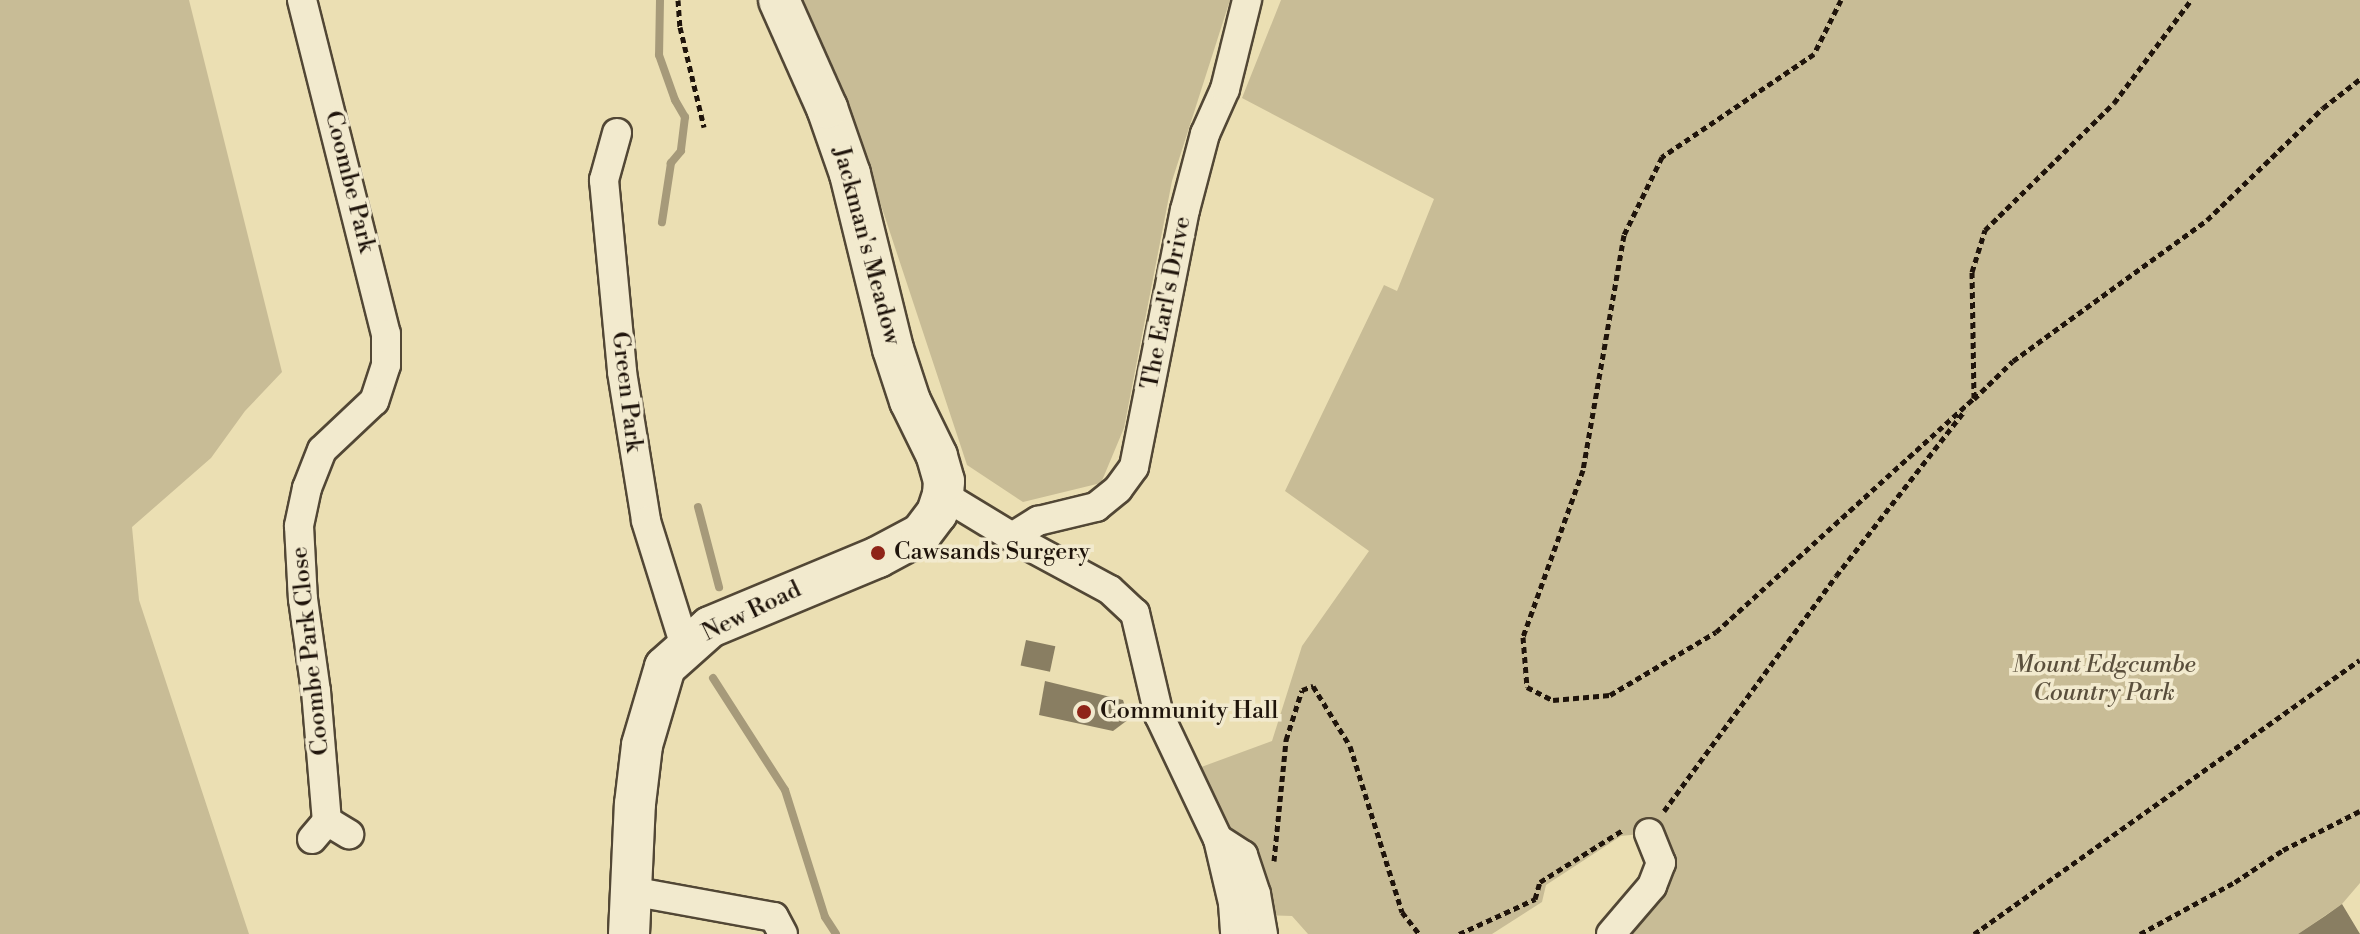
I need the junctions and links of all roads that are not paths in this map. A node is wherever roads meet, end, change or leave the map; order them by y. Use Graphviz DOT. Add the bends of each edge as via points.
graph roads {
  1 [pos="302,0"];
  2 [pos="779,0"];
  3 [pos="1247,0"];
  4 [pos="617,133"];
  5 [pos="386,365"];
  6 [pos="943,495"];
  7 [pos="1012,537"];
  8 [pos="685,646"];
  9 [pos="1651,830"];
  10 [pos="330,831"];
  11 [pos="1218,839"];
  12 [pos="631,891"];
  13 [pos="629,934"];
  14 [pos="783,934"];
  15 [pos="1235,934"];
  16 [pos="1263,934"];
  17 [pos="1611,934"];
  1 -- 5 [label="street, Coombe Park" via="386,334"];
  2 -- 6 [label="street, Jackman's Meadow" via="850,174 893,349 910,401 937,456"];
  3 -- 7 [label="street, The Earl's Drive" via="1225,89 1205,134 1185,210 1134,467 1096,507 1038,521"];
  4 -- 8 [label="street, Green Park" via="604,180 622,372 646,521"];
  5 -- 10 [label="street, Coombe Park Close" via="374,401 322,450 299,526"];
  6 -- 7 [label="street"];
  6 -- 8 [label="street, New Road" via="921,534 710,627"];
  7 -- 11 [label="street" via="1110,590 1135,613 1159,715"];
  8 -- 12 [label="street, New Road" via="665,667 642,745"];
  9 -- 17 [label="street" via="1661,863 1652,886"];
  11 -- 15 [label="street"];
  11 -- 16 [label="street" via="1243,855"];
  12 -- 13 [label="street, New Road"];
  12 -- 14 [label="street" via="774,917"];
}
